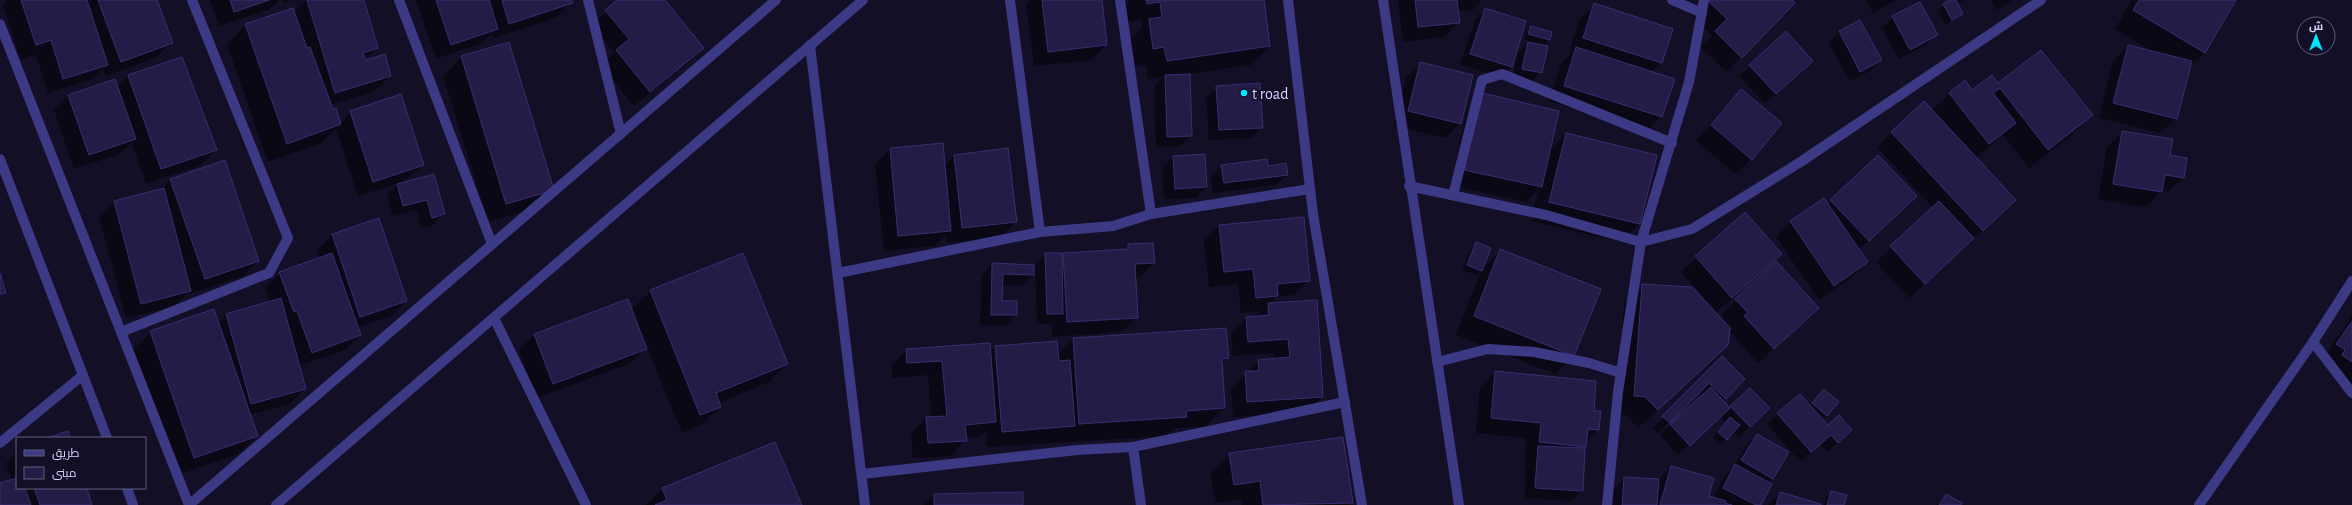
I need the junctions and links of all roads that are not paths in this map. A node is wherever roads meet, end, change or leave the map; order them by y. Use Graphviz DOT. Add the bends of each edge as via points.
graph roads {
  1 [pos="192,0"];
  2 [pos="399,0"];
  3 [pos="588,0"];
  4 [pos="776,0"];
  5 [pos="863,0"];
  6 [pos="1010,0"];
  7 [pos="1120,0"];
  8 [pos="1288,0"];
  9 [pos="1383,0"];
  10 [pos="1672,0"];
  11 [pos="1704,0"];
  12 [pos="2041,0"];
  13 [pos="1702,13"];
  14 [pos="0,24"];
  15 [pos="810,45"];
  16 [pos="621,134"];
  17 [pos="1672,143"];
  18 [pos="0,159"];
  19 [pos="1409,186"];
  20 [pos="1310,188"];
  21 [pos="1453,195"];
  22 [pos="1151,214"];
  23 [pos="1040,232"];
  24 [pos="1642,242"];
  25 [pos="492,244"];
  26 [pos="838,273"];
  27 [pos="2352,281"];
  28 [pos="494,318"];
  29 [pos="121,332"];
  30 [pos="2313,342"];
  31 [pos="1437,362"];
  32 [pos="1621,373"];
  33 [pos="83,375"];
  34 [pos="2352,393"];
  35 [pos="1345,402"];
  36 [pos="107,437"];
  37 [pos="0,443"];
  38 [pos="1133,447"];
  39 [pos="862,474"];
  40 [pos="127,489"];
  41 [pos="133,505"];
  42 [pos="189,505"];
  43 [pos="276,505"];
  44 [pos="586,505"];
  45 [pos="865,505"];
  46 [pos="1141,505"];
  47 [pos="1362,505"];
  48 [pos="1459,505"];
  49 [pos="1607,505"];
  50 [pos="2199,505"];
  1 -- 29 [label="street" via="288,238 269,273"];
  2 -- 25 [label="street"];
  3 -- 16 [label="street"];
  4 -- 16 [label="street"];
  5 -- 15 [label="street"];
  6 -- 23 [label="street"];
  7 -- 22 [label="street"];
  8 -- 20 [label="street"];
  9 -- 19 [label="street"];
  10 -- 13 [label="street"];
  11 -- 13 [label="street"];
  12 -- 24 [label="street" via="1802,161 1692,229"];
  13 -- 17 [label="street" via="1689,82"];
  14 -- 29 [label="street"];
  15 -- 26 [label="street"];
  15 -- 28 [label="street"];
  16 -- 25 [label="street"];
  17 -- 21 [label="street" via="1502,74 1482,80"];
  17 -- 24 [label="street"];
  18 -- 33 [label="street"];
  19 -- 21 [label="street"];
  19 -- 31 [label="street"];
  20 -- 22 [label="street"];
  20 -- 35 [label="street"];
  21 -- 24 [label="street" via="1546,215"];
  22 -- 23 [label="street" via="1113,226"];
  23 -- 26 [label="street"];
  24 -- 32 [label="street"];
  25 -- 42 [label="street"];
  26 -- 39 [label="street"];
  27 -- 30 [label="street"];
  28 -- 43 [label="street"];
  28 -- 44 [label="street"];
  29 -- 42 [label="street"];
  30 -- 34 [label="street"];
  30 -- 50 [label="street"];
  31 -- 32 [label="street" via="1496,349 1534,352 1589,363"];
  31 -- 48 [label="street"];
  32 -- 49 [label="street"];
  33 -- 36 [label="street"];
  33 -- 37 [label="street"];
  35 -- 38 [label="street"];
  35 -- 47 [label="street"];
  38 -- 39 [label="street" via="1077,450"];
  38 -- 46 [label="street"];
  39 -- 45 [label="street"];
  40 -- 41 [label="street"];
}
